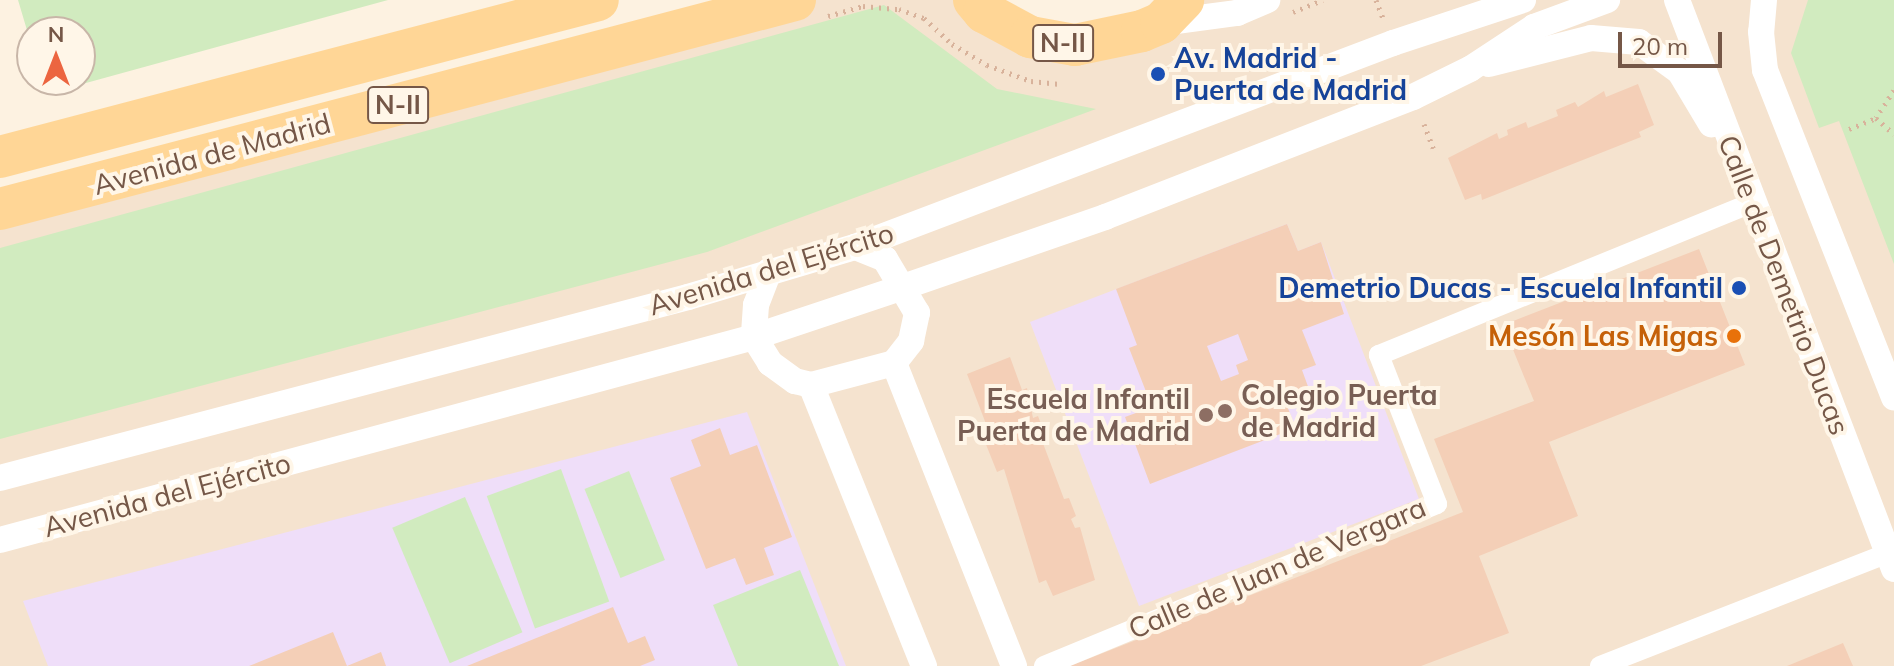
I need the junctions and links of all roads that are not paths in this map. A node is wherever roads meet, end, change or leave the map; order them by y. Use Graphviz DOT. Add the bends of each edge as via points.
graph roads {
  1 [pos="598,0"];
  2 [pos="974,0"];
  3 [pos="1523,0"];
  4 [pos="1607,0"];
  5 [pos="1677,0"];
  6 [pos="1764,0"];
  7 [pos="1274,8"];
  8 [pos="806,9"];
  9 [pos="1172,11"];
  10 [pos="1470,69"];
  11 [pos="1,153"];
  12 [pos="1739,172"];
  13 [pos="1752,203"];
  14 [pos="0,209"];
  15 [pos="855,247"];
  16 [pos="769,271"];
  17 [pos="906,286"];
  18 [pos="754,337"];
  19 [pos="894,363"];
  20 [pos="811,385"];
  21 [pos="1894,397"];
  22 [pos="0,478"];
  23 [pos="0,540"];
  24 [pos="1891,561"];
  25 [pos="924,666"];
  26 [pos="1014,666"];
  27 [pos="1044,666"];
  28 [pos="1600,666"];
  1 -- 11 [label="main road, Avenida de Madrid / N-II"];
  2 -- 9 [label="main road, N-II" via="984,12 1030,37 1075,45 1118,39"];
  3 -- 15 [label="street, Avenida del Ejército" via="1393,43"];
  4 -- 10 [label="street, Avenida del Ejército" via="1534,27"];
  5 -- 12 [label="street, Calle de Demetrio Ducas"];
  6 -- 21 [label="street" via="1765,70"];
  7 -- 9 [label="street"];
  8 -- 14 [label="main road, Avenida de Madrid / N-II"];
  10 -- 12 [label="street, Avenida del Ejército" via="1591,38 1639,42 1680,72"];
  10 -- 17 [label="street, Avenida del Ejército" via="1413,97 1105,217"];
  12 -- 13 [label="street, Calle de Demetrio Ducas"];
  13 -- 24 [label="street, Calle de Demetrio Ducas"];
  13 -- 27 [label="street, Calle de Juan de Vergara" via="1379,355 1437,504"];
  15 -- 16 [label="street, Avenida del Ejército"];
  15 -- 17 [label="street" via="885,259"];
  16 -- 18 [label="street" via="756,305"];
  16 -- 22 [label="street, Avenida del Ejército" via="688,297"];
  17 -- 18 [label="street, Avenida del Ejército"];
  17 -- 19 [label="street" via="917,313 911,341"];
  18 -- 20 [label="street" via="770,363 795,381"];
  18 -- 23 [label="street, Avenida del Ejército"];
  19 -- 20 [label="street"];
  19 -- 26 [label="street"];
  20 -- 25 [label="street"];
  24 -- 28 [label="street"];
}
